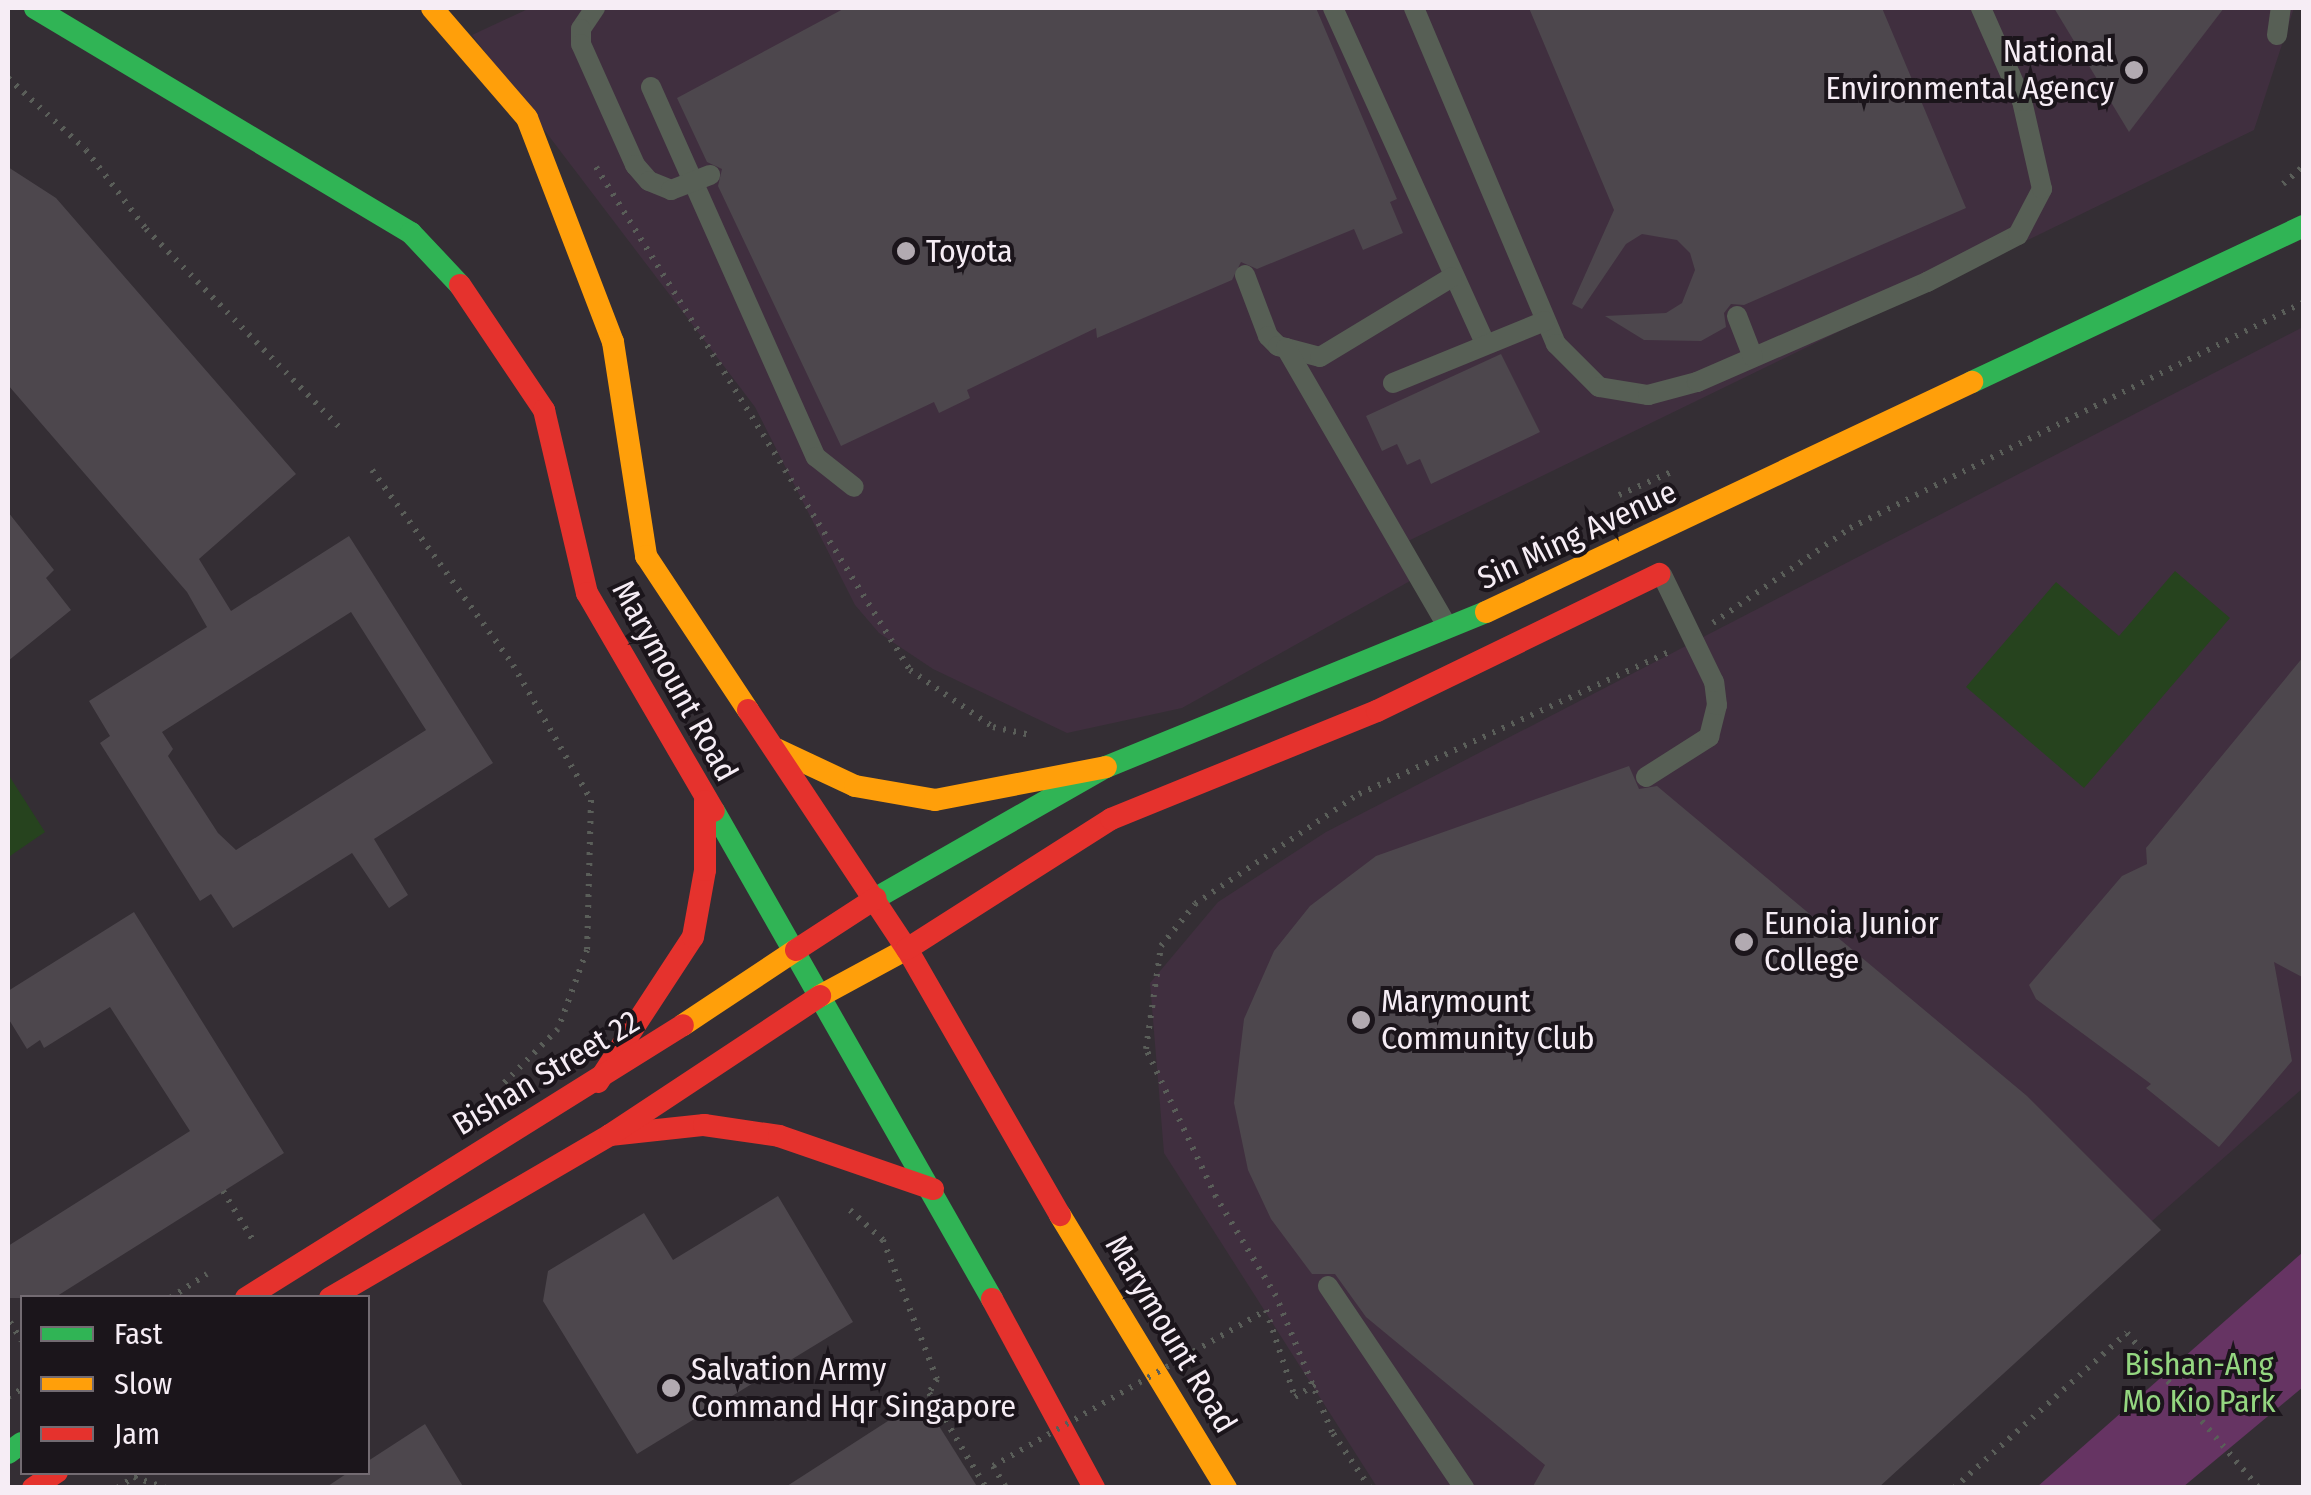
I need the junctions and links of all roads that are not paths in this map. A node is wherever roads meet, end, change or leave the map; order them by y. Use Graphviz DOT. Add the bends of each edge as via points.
graph roads {
  1 [pos="35,8"];
  2 [pos="432,8"];
  3 [pos="595,8"];
  4 [pos="1332,8"];
  5 [pos="1414,8"];
  6 [pos="1981,8"];
  7 [pos="2281,8"];
  8 [pos="2278,35"];
  9 [pos="651,87"];
  10 [pos="710,175"];
  11 [pos="2303,226"];
  12 [pos="1244,275"];
  13 [pos="1452,277"];
  14 [pos="1737,316"];
  15 [pos="1545,321"];
  16 [pos="1485,343"];
  17 [pos="1286,348"];
  18 [pos="1753,357"];
  19 [pos="1393,383"];
  20 [pos="854,487"];
  21 [pos="1670,569"];
  22 [pos="1449,629"];
  23 [pos="776,748"];
  24 [pos="1106,768"];
  25 [pos="1646,777"];
  26 [pos="705,801"];
  27 [pos="876,898"];
  28 [pos="908,949"];
  29 [pos="796,950"];
  30 [pos="820,996"];
  31 [pos="598,1082"];
  32 [pos="610,1135"];
  33 [pos="933,1189"];
  34 [pos="1328,1286"];
  35 [pos="251,1295"];
  36 [pos="335,1295"];
  37 [pos="1094,1488"];
  38 [pos="1226,1488"];
  39 [pos="1464,1488"];
  1 -- 26 [label="main road, Marymount Road" via="411,234 473,298 544,410 587,593"];
  2 -- 23 [label="main road, Marymount Road" via="527,118 613,342 646,556"];
  3 -- 10 [label="lane, bridge" via="580,29 580,44 635,165 649,181 671,190"];
  4 -- 13 [label="lane"];
  5 -- 15 [label="lane"];
  6 -- 18 [label="lane" via="2022,102 2042,189 2018,235"];
  7 -- 8 [label="lane"];
  9 -- 20 [label="lane" via="816,457"];
  11 -- 22 [label="main road, Sin Ming Avenue"];
  12 -- 17 [label="lane" via="1260,324"];
  13 -- 16 [label="lane"];
  13 -- 17 [label="lane" via="1325,356"];
  14 -- 18 [label="lane"];
  15 -- 16 [label="lane"];
  15 -- 18 [label="lane" via="1584,378 1622,395 1671,390"];
  16 -- 19 [label="lane"];
  17 -- 22 [label="lane"];
  21 -- 25 [label="lane" via="1714,682 1714,724 1709,737"];
  21 -- 28 [label="main road" via="1378,711 1110,819"];
  22 -- 24 [label="main road, Sin Ming Avenue"];
  23 -- 24 [label="main road" via="855,786 935,800"];
  23 -- 27 [label="main road, Marymount Road"];
  24 -- 27 [label="main road, Sin Ming Avenue"];
  26 -- 29 [label="main road, Marymount Road"];
  26 -- 31 [label="main road" via="705,870 693,936"];
  27 -- 28 [label="main road, Marymount Road"];
  27 -- 29 [label="main road, Bishan Street 22"];
  28 -- 30 [label="main road"];
  28 -- 38 [label="main road, Marymount Road" via="1006,1125"];
  29 -- 30 [label="main road, Marymount Road"];
  29 -- 31 [label="main road, Bishan Street 22"];
  30 -- 32 [label="main road"];
  30 -- 33 [label="main road, Marymount Road"];
  31 -- 35 [label="main road, Bishan Street 22"];
  32 -- 33 [label="main road" via="704,1125 779,1136"];
  32 -- 36 [label="main road"];
  33 -- 37 [label="main road, Marymount Road"];
  34 -- 39 [label="lane"];
}
